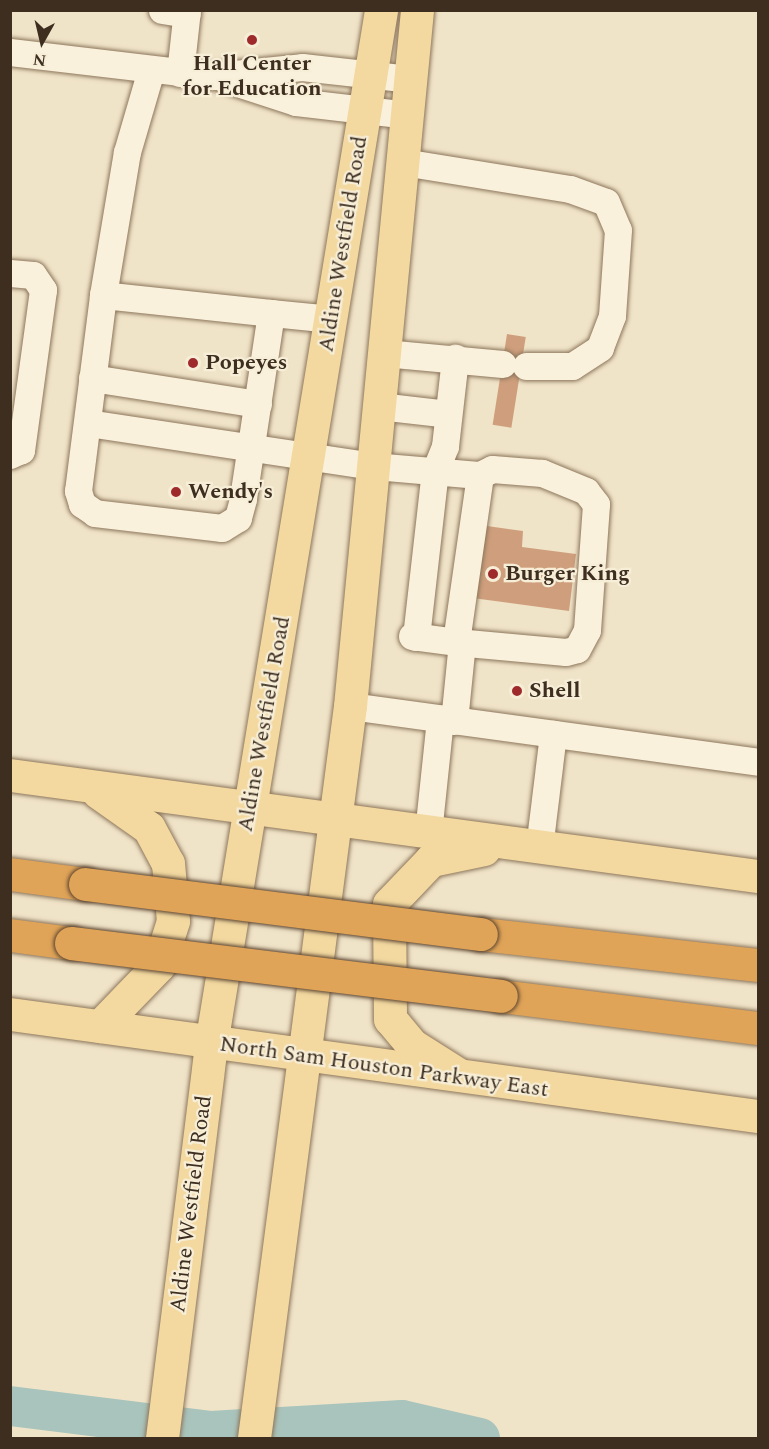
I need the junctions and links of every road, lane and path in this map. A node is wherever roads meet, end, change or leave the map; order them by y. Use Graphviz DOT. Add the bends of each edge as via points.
graph roads {
  1 [pos="381,10"];
  2 [pos="417,10"];
  3 [pos="179,12"];
  4 [pos="10,52"];
  5 [pos="151,70"];
  6 [pos="180,73"];
  7 [pos="371,75"];
  8 [pos="215,76"];
  9 [pos="411,80"];
  10 [pos="365,110"];
  11 [pos="408,115"];
  12 [pos="403,162"];
  13 [pos="10,273"];
  14 [pos="103,295"];
  15 [pos="271,313"];
  16 [pos="331,320"];
  17 [pos="384,353"];
  18 [pos="455,358"];
  19 [pos="92,378"];
  20 [pos="258,404"];
  21 [pos="379,406"];
  22 [pos="448,414"];
  23 [pos="88,423"];
  24 [pos="252,444"];
  25 [pos="10,455"];
  26 [pos="309,455"];
  27 [pos="374,466"];
  28 [pos="435,471"];
  29 [pos="480,475"];
  30 [pos="459,642"];
  31 [pos="351,706"];
  32 [pos="447,720"];
  33 [pos="553,734"];
  34 [pos="759,762"];
  35 [pos="10,775"];
  36 [pos="70,783"];
  37 [pos="249,810"];
  38 [pos="336,821"];
  39 [pos="428,833"];
  40 [pos="507,844"];
  41 [pos="539,848"];
  42 [pos="10,874"];
  43 [pos="759,876"];
  44 [pos="10,935"];
  45 [pos="759,965"];
  46 [pos="10,1014"];
  47 [pos="100,1026"];
  48 [pos="759,1028"];
  49 [pos="211,1044"];
  50 [pos="303,1056"];
  51 [pos="465,1078"];
  52 [pos="759,1116"];
  53 [pos="162,1438"];
  54 [pos="254,1438"];
  1 -- 7 [label="main road, Aldine Westfield Road"];
  2 -- 9 [label="main road, Aldine Westfield Road"];
  3 -- 6 [label="street"];
  4 -- 5 [label="street"];
  5 -- 6 [label="street"];
  5 -- 14 [label="street" via="127,152"];
  6 -- 8 [label="street"];
  7 -- 8 [label="street" via="302,68"];
  7 -- 9 [label="street"];
  7 -- 10 [label="main road, Aldine Westfield Road"];
  8 -- 10 [label="street" via="296,102"];
  9 -- 11 [label="main road, Aldine Westfield Road"];
  10 -- 11 [label="street"];
  10 -- 16 [label="main road, Aldine Westfield Road"];
  11 -- 12 [label="main road, Aldine Westfield Road"];
  12 -- 17 [label="main road, Aldine Westfield Road"];
  12 -- 18 [label="street" via="570,189 606,202 618,230 612,316 600,348 572,366"];
  13 -- 25 [label="street" via="33,275 43,290 21,450"];
  14 -- 15 [label="street"];
  14 -- 19 [label="street"];
  15 -- 16 [label="street"];
  15 -- 20 [label="street"];
  16 -- 26 [label="main road, Aldine Westfield Road"];
  17 -- 18 [label="street"];
  17 -- 21 [label="main road, Aldine Westfield Road"];
  18 -- 22 [label="street"];
  19 -- 20 [label="street"];
  19 -- 23 [label="street"];
  20 -- 24 [label="street"];
  21 -- 22 [label="street"];
  21 -- 27 [label="main road, Aldine Westfield Road"];
  22 -- 28 [label="street"];
  23 -- 24 [label="street"];
  23 -- 24 [label="street" via="78,491 82,504 95,513 222,528 238,518"];
  24 -- 26 [label="street"];
  26 -- 27 [label="street"];
  26 -- 37 [label="main road, Aldine Westfield Road"];
  27 -- 28 [label="street"];
  27 -- 31 [label="main road, Aldine Westfield Road"];
  28 -- 29 [label="street"];
  28 -- 30 [label="street" via="414,636"];
  29 -- 30 [label="street"];
  29 -- 30 [label="street" via="492,469 570,480 596,504 587,630 577,649"];
  30 -- 32 [label="street"];
  31 -- 32 [label="street"];
  31 -- 38 [label="main road, Aldine Westfield Road"];
  32 -- 33 [label="street"];
  32 -- 39 [label="street"];
  33 -- 34 [label="street"];
  33 -- 41 [label="street"];
  35 -- 36 [label="main road"];
  36 -- 37 [label="main road"];
  36 -- 47 [label="main road" via="108,796 149,828 168,863 173,921 159,965"];
  37 -- 38 [label="main road"];
  37 -- 49 [label="main road, Aldine Westfield Road"];
  38 -- 39 [label="main road"];
  38 -- 50 [label="main road, Aldine Westfield Road"];
  39 -- 40 [label="main road"];
  40 -- 41 [label="main road"];
  40 -- 51 [label="main road" via="431,860 389,904 390,1019 412,1045"];
  41 -- 43 [label="main road"];
  42 -- 45 [label="highway, bridge"];
  44 -- 48 [label="highway, bridge"];
  46 -- 47 [label="main road, North Sam Houston Parkway East"];
  47 -- 49 [label="main road, North Sam Houston Parkway East"];
  49 -- 50 [label="main road, North Sam Houston Parkway East"];
  49 -- 53 [label="main road, Aldine Westfield Road"];
  50 -- 51 [label="main road, North Sam Houston Parkway East"];
  50 -- 54 [label="main road, Aldine Westfield Road"];
  51 -- 52 [label="main road, North Sam Houston Parkway East"];
}
